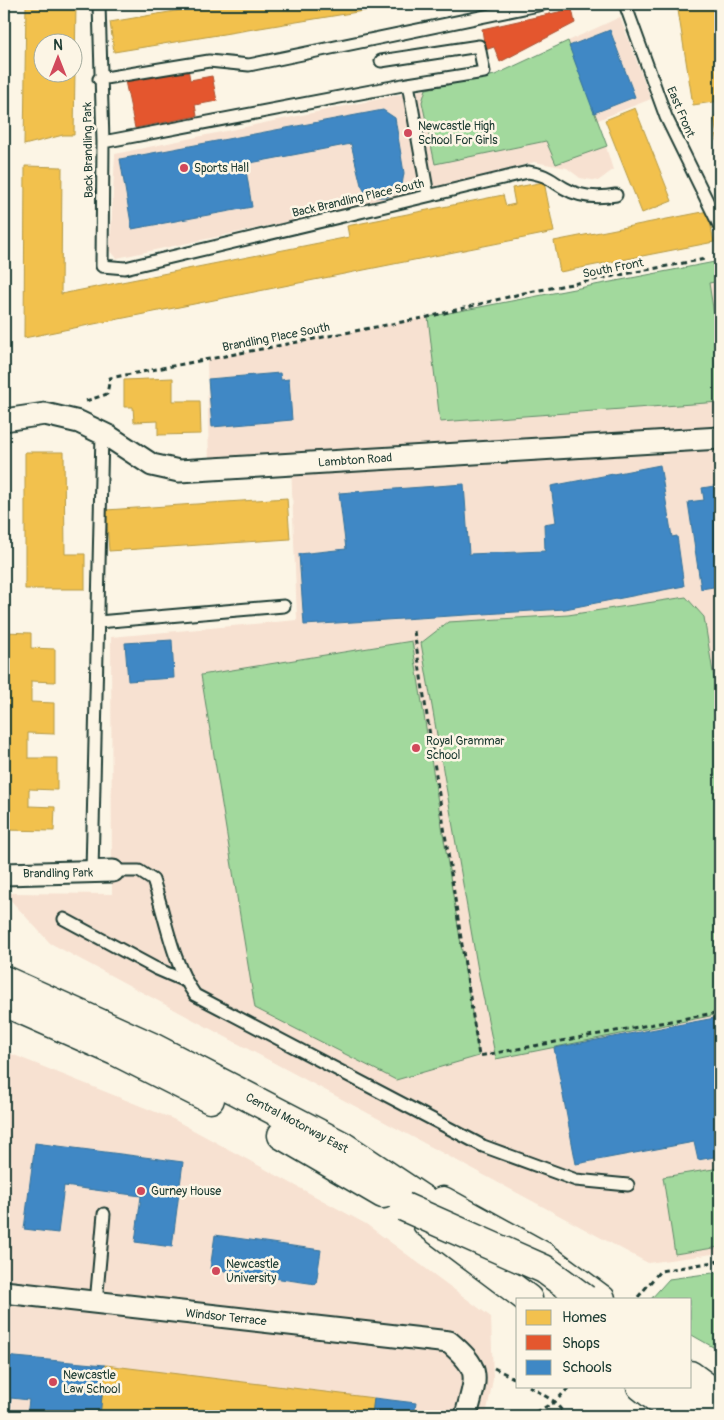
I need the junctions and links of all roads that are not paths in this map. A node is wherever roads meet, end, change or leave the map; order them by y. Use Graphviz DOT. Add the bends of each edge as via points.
graph roads {
  1 [pos="99,4"];
  2 [pos="543,4"];
  3 [pos="625,4"];
  4 [pos="381,61"];
  5 [pos="100,79"];
  6 [pos="408,84"];
  7 [pos="103,142"];
  8 [pos="428,196"];
  9 [pos="616,196"];
  10 [pos="720,227"];
  11 [pos="102,266"];
  12 [pos="4,420"];
  13 [pos="102,433"];
  14 [pos="720,438"];
  15 [pos="284,606"];
  16 [pos="98,622"];
  17 [pos="113,871"];
  18 [pos="92,872"];
  19 [pos="4,874"];
  20 [pos="64,918"];
  21 [pos="4,980"];
  22 [pos="185,981"];
  23 [pos="4,1002"];
  24 [pos="4,1015"];
  25 [pos="54,1025"];
  26 [pos="341,1145"];
  27 [pos="628,1184"];
  28 [pos="404,1207"];
  29 [pos="104,1214"];
  30 [pos="4,1292"];
  31 [pos="527,1298"];
  32 [pos="570,1298"];
  33 [pos="584,1298"];
  34 [pos="600,1298"];
  35 [pos="96,1303"];
  36 [pos="692,1365"];
  37 [pos="692,1376"];
  38 [pos="720,1383"];
  39 [pos="644,1388"];
  40 [pos="676,1388"];
  41 [pos="720,1397"];
  42 [pos="466,1416"];
  43 [pos="679,1416"];
  44 [pos="707,1416"];
  1 -- 5 [label="lane, Back Brandling Park"];
  2 -- 5 [label="lane" via="248,65 209,61"];
  3 -- 10 [label="lane, East Front" via="666,117"];
  4 -- 6 [label="lane" via="479,46 484,72"];
  5 -- 7 [label="lane, Back Brandling Park"];
  6 -- 7 [label="lane"];
  6 -- 8 [label="lane"];
  7 -- 11 [label="lane, Back Brandling Park"];
  8 -- 9 [label="lane, Back Brandling Place South" via="528,172 541,174 577,193"];
  8 -- 11 [label="lane, Back Brandling Place South" via="125,268"];
  12 -- 13 [label="street, Lambton Road" via="44,414 79,422"];
  13 -- 14 [label="street, Lambton Road" via="152,465 179,471"];
  13 -- 16 [label="lane"];
  15 -- 16 [label="lane"];
  16 -- 18 [label="lane"];
  17 -- 18 [label="street, Brandling Park"];
  17 -- 22 [label="lane" via="139,871 153,880"];
  18 -- 19 [label="street, Brandling Park"];
  20 -- 22 [label="lane"];
  21 -- 26 [label="highway, Central Motorway East" via="150,1046"];
  22 -- 27 [label="lane" via="195,995 483,1146 576,1180"];
  23 -- 25 [label="highway, Central Motorway East"];
  24 -- 25 [label="highway"];
  25 -- 28 [label="highway, Central Motorway East" via="124,1056 304,1147"];
  26 -- 32 [label="highway, Central Motorway East"];
  26 -- 34 [label="highway" via="543,1256"];
  28 -- 31 [label="highway, Central Motorway East, bridge"];
  28 -- 33 [label="highway, bridge" via="544,1269"];
  29 -- 35 [label="lane"];
  30 -- 35 [label="street, Windsor Terrace"];
  35 -- 42 [label="street, Windsor Terrace" via="449,1342 470,1360 475,1380"];
  36 -- 38 [label="highway"];
  37 -- 41 [label="highway"];
  39 -- 43 [label="highway"];
  40 -- 44 [label="highway"];
}
